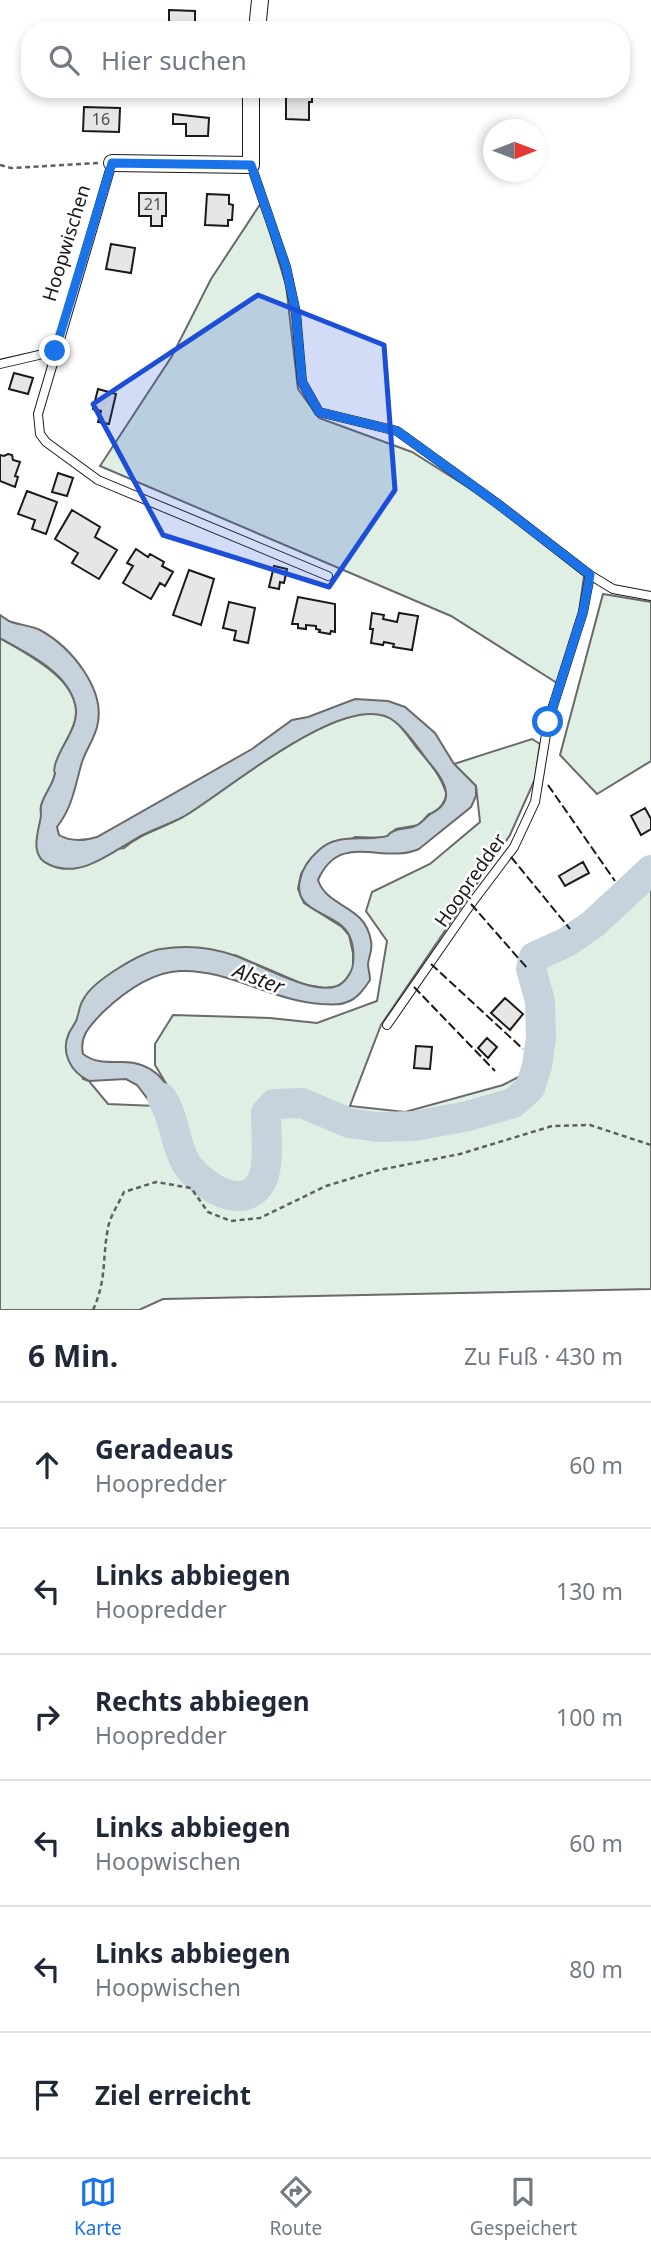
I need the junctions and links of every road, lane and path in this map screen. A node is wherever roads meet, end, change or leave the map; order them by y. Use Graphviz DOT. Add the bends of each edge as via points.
graph roads {
  1 [pos="260,0"];
  2 [pos="258,21"];
  3 [pos="251,98"];
  4 [pos="112,163"];
  5 [pos="0,165"];
  6 [pos="251,165"];
  7 [pos="55,351"];
  8 [pos="0,364"];
  9 [pos="590,575"];
  10 [pos="328,576"];
  11 [pos="651,596"];
  12 [pos="387,1026"];
  13 [pos="651,1145"];
  14 [pos="93,1310"];
  1 -- 2 [label="street"];
  3 -- 6 [label="street"];
  4 -- 5 [label="path"];
  4 -- 6 [label="street"];
  4 -- 7 [label="lane, Hoopwischen"];
  6 -- 9 [label="lane" via="286,267 296,313 302,382 319,412 397,431"];
  7 -- 8 [label="lane"];
  7 -- 10 [label="lane, Hoopwischen" via="37,424 56,451 98,480"];
  9 -- 11 [label="lane" via="613,589"];
  9 -- 12 [label="lane, Hoopredder" via="548,722 535,802 514,846"];
  13 -- 14 [label="path" via="590,1125 552,1126 460,1154 379,1170 326,1186 260,1218 231,1221 208,1212 191,1188 156,1182 124,1192 108,1226 106,1265"];
}
